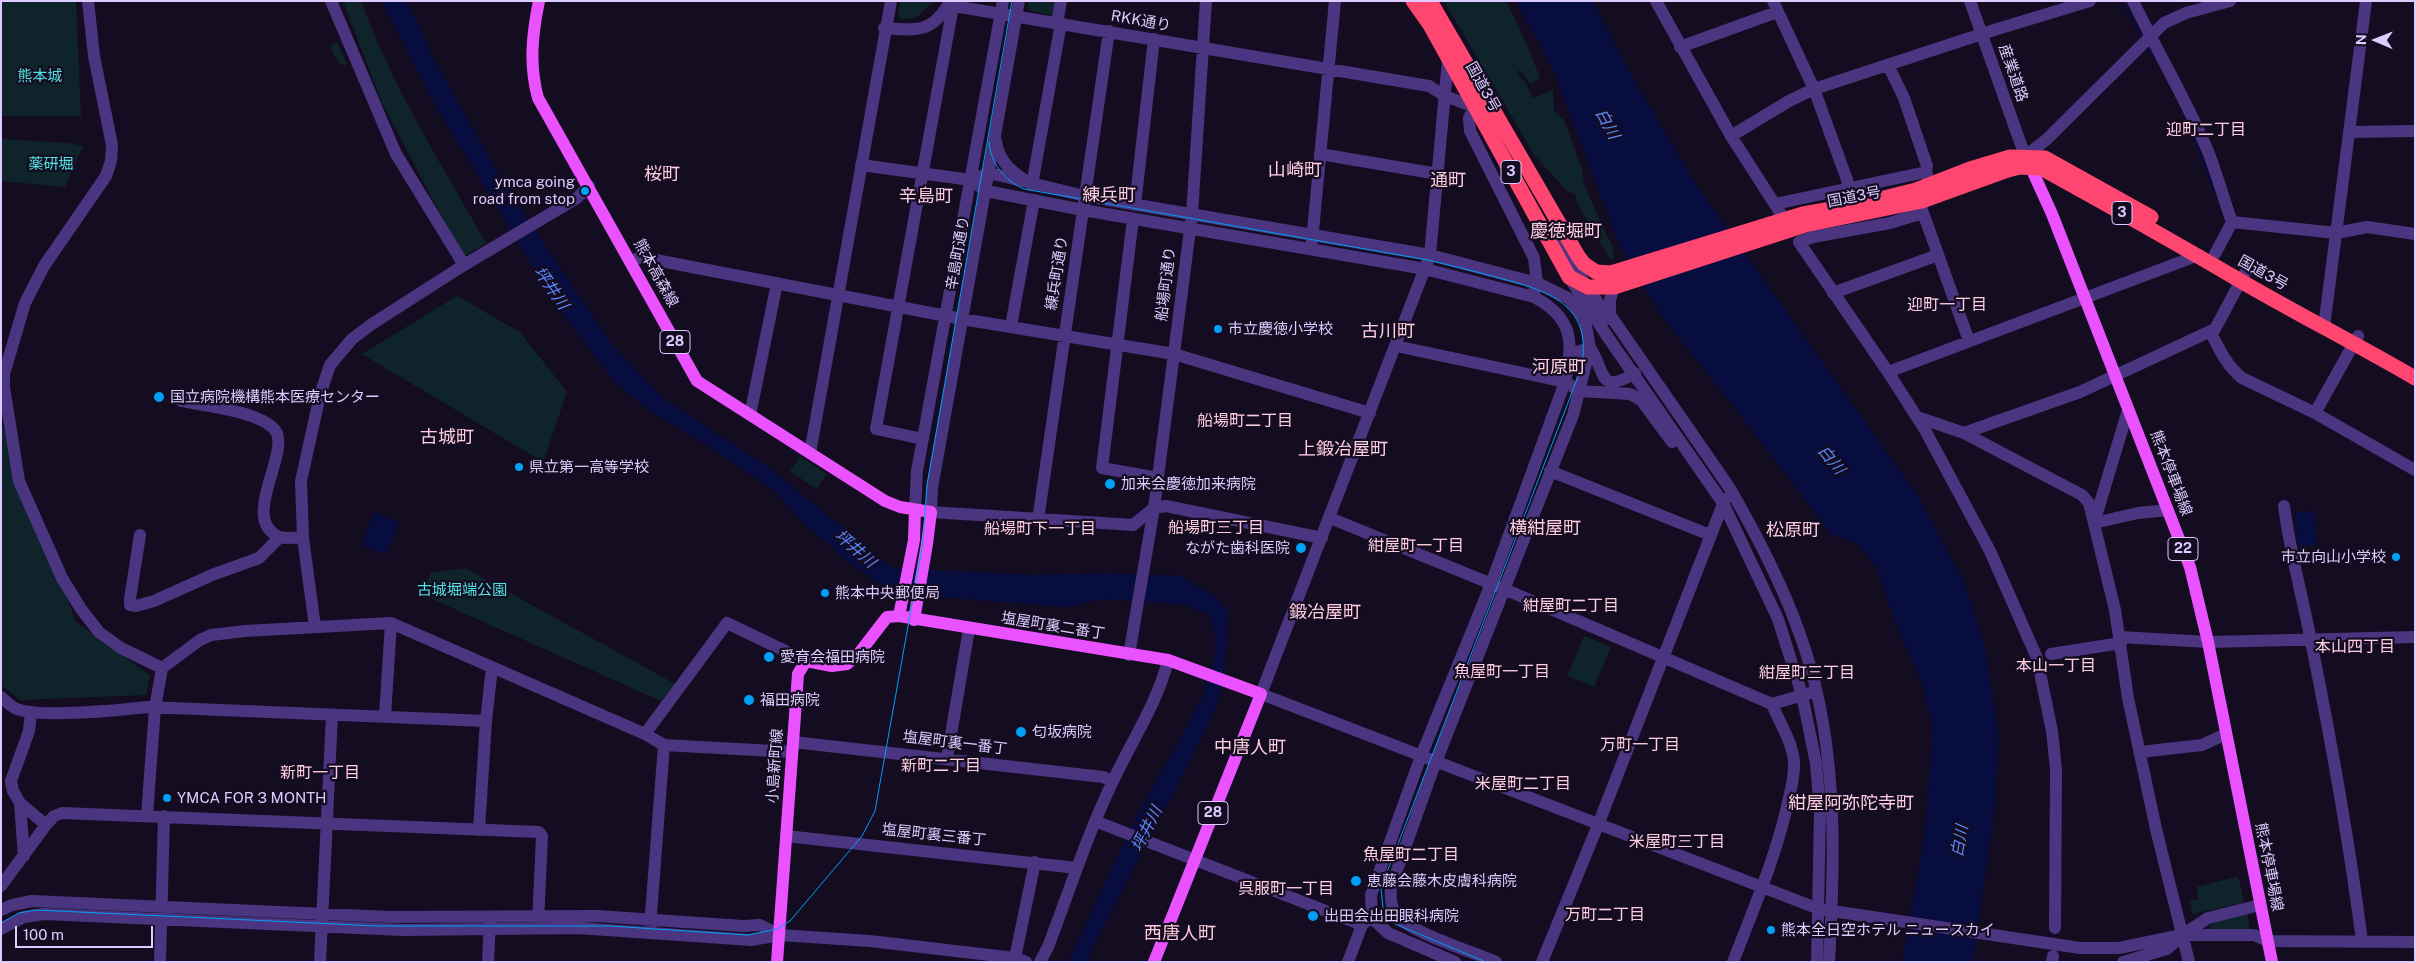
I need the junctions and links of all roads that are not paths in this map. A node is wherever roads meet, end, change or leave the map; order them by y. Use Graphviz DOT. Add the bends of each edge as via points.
graph roads {
  1 [pos="88,1"];
  2 [pos="331,1"];
  3 [pos="539,1"];
  4 [pos="890,1"];
  5 [pos="1003,1"];
  6 [pos="1019,1"];
  7 [pos="1061,1"];
  8 [pos="1206,1"];
  9 [pos="1335,1"];
  10 [pos="1404,1"];
  11 [pos="1413,1"];
  12 [pos="1430,1"];
  13 [pos="1656,1"];
  14 [pos="1970,1"];
  15 [pos="2090,1"];
  16 [pos="2133,1"];
  17 [pos="2230,1"];
  18 [pos="2366,1"];
  19 [pos="950,6"];
  20 [pos="987,7"];
  21 [pos="1775,7"];
  22 [pos="1001,15"];
  23 [pos="1016,15"];
  24 [pos="1059,21"];
  25 [pos="1430,25"];
  26 [pos="884,28"];
  27 [pos="1109,32"];
  28 [pos="1982,34"];
  29 [pos="2150,38"];
  30 [pos="1154,39"];
  31 [pos="1680,47"];
  32 [pos="1202,48"];
  33 [pos="1448,60"];
  34 [pos="1888,64"];
  35 [pos="1328,69"];
  36 [pos="1814,89"];
  37 [pos="1445,96"];
  38 [pos="1474,107"];
  39 [pos="995,128"];
  40 [pos="2415,131"];
  41 [pos="2350,132"];
  42 [pos="1731,136"];
  43 [pos="1320,154"];
  44 [pos="2028,162"];
  45 [pos="861,165"];
  46 [pos="989,173"];
  47 [pos="922,174"];
  48 [pos="1438,174"];
  49 [pos="1928,178"];
  50 [pos="971,180"];
  51 [pos="1032,185"];
  52 [pos="589,186"];
  53 [pos="1850,188"];
  54 [pos="986,191"];
  55 [pos="1086,196"];
  56 [pos="1034,200"];
  57 [pos="1134,204"];
  58 [pos="1775,204"];
  59 [pos="1921,207"];
  60 [pos="1548,208"];
  61 [pos="1083,210"];
  62 [pos="1192,214"];
  63 [pos="1133,219"];
  64 [pos="2232,222"];
  65 [pos="1788,224"];
  66 [pos="1189,229"];
  67 [pos="2336,233"];
  68 [pos="2415,234"];
  69 [pos="1313,235"];
  70 [pos="1799,242"];
  71 [pos="1311,249"];
  72 [pos="2215,254"];
  73 [pos="1430,255"];
  74 [pos="2198,255"];
  75 [pos="1938,256"];
  76 [pos="630,262"];
  77 [pos="464,265"];
  78 [pos="1425,269"];
  79 [pos="1569,277"];
  80 [pos="2242,277"];
  81 [pos="777,283"];
  82 [pos="1538,283"];
  83 [pos="1603,284"];
  84 [pos="1833,293"];
  85 [pos="838,294"];
  86 [pos="1534,297"];
  87 [pos="2084,297"];
  88 [pos="898,306"];
  89 [pos="944,314"];
  90 [pos="962,319"];
  91 [pos="2325,322"];
  92 [pos="1011,326"];
  93 [pos="1618,329"];
  94 [pos="2210,331"];
  95 [pos="1063,335"];
  96 [pos="1607,336"];
  97 [pos="2356,339"];
  98 [pos="1969,341"];
  99 [pos="1118,344"];
  100 [pos="1396,346"];
  101 [pos="1590,348"];
  102 [pos="1174,354"];
  103 [pos="1570,354"];
  104 [pos="2415,369"];
  105 [pos="1888,372"];
  106 [pos="1634,373"];
  107 [pos="2115,375"];
  108 [pos="2415,378"];
  109 [pos="1565,382"];
  110 [pos="1580,391"];
  111 [pos="181,400"];
  112 [pos="2128,410"];
  113 [pos="1370,413"];
  114 [pos="2315,413"];
  115 [pos="750,416"];
  116 [pos="1917,417"];
  117 [pos="1964,433"];
  118 [pos="923,439"];
  119 [pos="810,453"];
  120 [pos="2415,470"];
  121 [pos="1550,471"];
  122 [pos="1158,478"];
  123 [pos="1708,481"];
  124 [pos="1730,487"];
  125 [pos="1723,503"];
  126 [pos="2284,506"];
  127 [pos="1154,508"];
  128 [pos="915,510"];
  129 [pos="2168,510"];
  130 [pos="931,512"];
  131 [pos="1330,518"];
  132 [pos="1038,520"];
  133 [pos="2094,523"];
  134 [pos="140,535"];
  135 [pos="1710,535"];
  136 [pos="280,537"];
  137 [pos="303,538"];
  138 [pos="1322,538"];
  139 [pos="1491,584"];
  140 [pos="1504,589"];
  141 [pos="899,616"];
  142 [pos="914,620"];
  143 [pos="391,623"];
  144 [pos="314,627"];
  145 [pos="969,629"];
  146 [pos="2415,637"];
  147 [pos="2311,639"];
  148 [pos="2120,640"];
  149 [pos="2208,642"];
  150 [pos="2051,654"];
  151 [pos="1129,655"];
  152 [pos="1662,656"];
  153 [pos="1168,660"];
  154 [pos="806,661"];
  155 [pos="162,668"];
  156 [pos="492,668"];
  157 [pos="1817,692"];
  158 [pos="1261,694"];
  159 [pos="1802,695"];
  160 [pos="1,697"];
  161 [pos="1772,704"];
  162 [pos="14,708"];
  163 [pos="155,708"];
  164 [pos="1,712"];
  165 [pos="31,712"];
  166 [pos="332,715"];
  167 [pos="385,716"];
  168 [pos="486,721"];
  169 [pos="645,734"];
  170 [pos="2226,734"];
  171 [pos="664,745"];
  172 [pos="793,747"];
  173 [pos="2140,752"];
  174 [pos="1421,756"];
  175 [pos="947,758"];
  176 [pos="1436,761"];
  177 [pos="1112,781"];
  178 [pos="20,803"];
  179 [pos="147,816"];
  180 [pos="164,816"];
  181 [pos="1095,821"];
  182 [pos="325,824"];
  183 [pos="46,825"];
  184 [pos="1598,825"];
  185 [pos="479,830"];
  186 [pos="786,836"];
  187 [pos="24,856"];
  188 [pos="1194,860"];
  189 [pos="1035,862"];
  190 [pos="1077,868"];
  191 [pos="1,886"];
  192 [pos="1761,887"];
  193 [pos="1,900"];
  194 [pos="32,901"];
  195 [pos="2260,905"];
  196 [pos="1825,910"];
  197 [pos="1,911"];
  198 [pos="160,913"];
  199 [pos="491,916"];
  200 [pos="539,916"];
  201 [pos="24,917"];
  202 [pos="1372,918"];
  203 [pos="651,919"];
  204 [pos="323,920"];
  205 [pos="1362,925"];
  206 [pos="2055,928"];
  207 [pos="1,929"];
  208 [pos="538,929"];
  209 [pos="490,930"];
  210 [pos="650,932"];
  211 [pos="780,935"];
  212 [pos="2182,935"];
  213 [pos="2268,941"];
  214 [pos="2362,941"];
  215 [pos="2415,942"];
  216 [pos="1020,960"];
  217 [pos="160,962"];
  218 [pos="320,962"];
  219 [pos="488,962"];
  220 [pos="777,962"];
  221 [pos="1040,962"];
  222 [pos="1154,962"];
  223 [pos="1348,962"];
  224 [pos="1456,962"];
  225 [pos="1496,962"];
  226 [pos="1542,962"];
  227 [pos="1733,962"];
  228 [pos="1817,962"];
  229 [pos="1828,962"];
  230 [pos="2123,962"];
  231 [pos="2189,962"];
  232 [pos="2272,962"];
  1 -- 155 [label="street" via="94,56 112,145 111,161 106,176 44,266 24,303 4,374 4,387 19,481 62,578 100,632 121,648"];
  2 -- 77 [label="street" via="396,154"];
  3 -- 52 [label="main road, 熊本高森線 / 28" via="531,62 538,98"];
  4 -- 26 [label="street"];
  5 -- 22 [label="street, 辛島町通り"];
  6 -- 23 [label="street, 辛島町通り"];
  7 -- 24 [label="street"];
  8 -- 32 [label="street, 船場町通り"];
  9 -- 35 [label="street"];
  10 -- 25 [label="street"];
  11 -- 25 [label="highway, 国道3号 / 3"];
  12 -- 60 [label="highway, 国道3号 / 3"];
  13 -- 31 [label="street"];
  14 -- 28 [label="street, 産業道路"];
  15 -- 28 [label="street"];
  16 -- 29 [label="street"];
  17 -- 29 [label="street" via="2186,13 2164,23"];
  18 -- 41 [label="street"];
  19 -- 20 [label="street, RKK通り"];
  19 -- 26 [label="street" via="924,29"];
  19 -- 47 [label="street"];
  20 -- 22 [label="street, RKK通り"];
  21 -- 31 [label="street"];
  21 -- 36 [label="street"];
  22 -- 23 [label="street, RKK通り"];
  22 -- 50 [label="street, 辛島町通り"];
  23 -- 24 [label="street, RKK通り"];
  23 -- 39 [label="street, 辛島町通り"];
  24 -- 27 [label="street, RKK通り"];
  24 -- 51 [label="street"];
  25 -- 33 [label="highway, 国道3号 / 3"];
  26 -- 45 [label="street"];
  27 -- 30 [label="street, RKK通り"];
  27 -- 55 [label="street, 練兵町通り"];
  28 -- 34 [label="street"];
  28 -- 44 [label="street, 産業道路"];
  29 -- 44 [label="street" via="2046,140"];
  29 -- 64 [label="street" via="2163,56 2208,150"];
  30 -- 32 [label="street, RKK通り"];
  30 -- 57 [label="street"];
  31 -- 42 [label="street"];
  32 -- 35 [label="street, RKK通り"];
  32 -- 62 [label="street, 船場町通り"];
  33 -- 37 [label="street"];
  33 -- 38 [label="highway, 国道3号 / 3"];
  34 -- 36 [label="street"];
  34 -- 49 [label="street" via="1928,166"];
  35 -- 37 [label="street, RKK通り" via="1429,86"];
  35 -- 43 [label="street"];
  36 -- 42 [label="street"];
  36 -- 53 [label="street"];
  37 -- 38 [label="street, RKK通り"];
  37 -- 48 [label="street"];
  38 -- 79 [label="highway, 国道3号 / 3"];
  38 -- 82 [label="street" via="1468,123 1534,258"];
  39 -- 46 [label="street, 辛島町通り"];
  39 -- 51 [label="street" via="997,151 1007,169"];
  40 -- 41 [label="street"];
  41 -- 67 [label="street"];
  42 -- 58 [label="street"];
  43 -- 48 [label="street"];
  43 -- 69 [label="street"];
  44 -- 49 [label="highway, 国道3号 / 3" via="2010,157"];
  44 -- 59 [label="highway, 国道3号 / 3"];
  44 -- 72 [label="highway, 国道3号 / 3" via="2045,158"];
  44 -- 74 [label="highway, 国道3号 / 3"];
  44 -- 87 [label="main road, 熊本停車場線 / 22"];
  45 -- 47 [label="street"];
  45 -- 85 [label="street"];
  46 -- 50 [label="street"];
  46 -- 51 [label="street"];
  46 -- 54 [label="street, 辛島町通り"];
  47 -- 50 [label="street"];
  47 -- 88 [label="street"];
  48 -- 73 [label="street"];
  49 -- 53 [label="street"];
  49 -- 65 [label="highway, 国道3号 / 3" via="1860,204 1803,214"];
  50 -- 54 [label="street"];
  50 -- 89 [label="street, 辛島町通り"];
  51 -- 55 [label="street"];
  52 -- 76 [label="main road, 熊本高森線 / 28"];
  52 -- 77 [label="street" via="577,198"];
  53 -- 58 [label="street"];
  54 -- 56 [label="street"];
  54 -- 90 [label="street, 辛島町通り"];
  55 -- 57 [label="street"];
  55 -- 61 [label="street, 練兵町通り"];
  56 -- 61 [label="street"];
  56 -- 92 [label="street"];
  57 -- 62 [label="street"];
  58 -- 65 [label="street"];
  59 -- 65 [label="highway, 国道3号 / 3"];
  59 -- 70 [label="street" via="1890,223"];
  59 -- 75 [label="street"];
  60 -- 83 [label="highway, 国道3号 / 3" via="1584,264 1596,272"];
  60 -- 83 [label="street" via="1568,253"];
  61 -- 63 [label="street"];
  61 -- 95 [label="street, 練兵町通り"];
  62 -- 66 [label="street, 船場町通り"];
  62 -- 69 [label="street"];
  63 -- 66 [label="street"];
  63 -- 99 [label="street"];
  64 -- 67 [label="street"];
  64 -- 72 [label="street"];
  65 -- 70 [label="street"];
  65 -- 83 [label="highway, 国道3号 / 3"];
  66 -- 71 [label="street"];
  66 -- 102 [label="street, 船場町通り"];
  67 -- 68 [label="street" via="2367,227"];
  67 -- 91 [label="street"];
  69 -- 71 [label="street"];
  69 -- 73 [label="street"];
  70 -- 84 [label="street"];
  71 -- 78 [label="street"];
  72 -- 80 [label="highway, 国道3号 / 3"];
  73 -- 78 [label="street"];
  73 -- 82 [label="street"];
  74 -- 80 [label="highway, 国道3号 / 3"];
  74 -- 87 [label="street"];
  75 -- 84 [label="street"];
  75 -- 98 [label="street"];
  76 -- 81 [label="street" via="640,257"];
  76 -- 115 [label="main road, 熊本高森線 / 28" via="697,381"];
  77 -- 137 [label="street" via="352,339 330,365 301,481"];
  78 -- 86 [label="street"];
  78 -- 100 [label="street"];
  79 -- 83 [label="highway"];
  79 -- 96 [label="street"];
  80 -- 91 [label="highway, 国道3号 / 3"];
  80 -- 94 [label="street"];
  81 -- 85 [label="street"];
  81 -- 115 [label="street"];
  82 -- 86 [label="street"];
  82 -- 101 [label="street" via="1568,298 1577,309 1585,320"];
  83 -- 93 [label="street"];
  83 -- 93 [label="street" via="1610,315"];
  83 -- 96 [label="street" via="1600,317"];
  84 -- 105 [label="street"];
  85 -- 88 [label="street"];
  85 -- 119 [label="street"];
  86 -- 103 [label="street" via="1557,312 1567,334"];
  87 -- 98 [label="street"];
  87 -- 107 [label="main road, 熊本停車場線 / 22"];
  88 -- 89 [label="street"];
  88 -- 118 [label="street" via="876,429"];
  89 -- 90 [label="street"];
  89 -- 118 [label="street, 辛島町通り"];
  90 -- 92 [label="street"];
  90 -- 130 [label="street, 辛島町通り" via="932,488"];
  91 -- 97 [label="highway, 国道3号 / 3"];
  92 -- 95 [label="street"];
  93 -- 124 [label="street"];
  94 -- 107 [label="street"];
  94 -- 114 [label="street" via="2225,360 2242,378"];
  95 -- 99 [label="street"];
  95 -- 132 [label="street, 練兵町通り"];
  96 -- 106 [label="street"];
  97 -- 104 [label="highway, 国道3号 / 3"];
  97 -- 108 [label="highway, 国道3号 / 3"];
  97 -- 114 [label="street"];
  98 -- 105 [label="street"];
  99 -- 102 [label="street"];
  99 -- 122 [label="street" via="1102,468"];
  100 -- 109 [label="street"];
  100 -- 113 [label="street"];
  101 -- 103 [label="street"];
  101 -- 106 [label="street" via="1600,372 1611,383 1619,383"];
  101 -- 110 [label="street"];
  102 -- 113 [label="street"];
  102 -- 122 [label="street, 船場町通り"];
  103 -- 109 [label="street"];
  105 -- 116 [label="street"];
  106 -- 123 [label="street"];
  107 -- 112 [label="main road, 熊本停車場線 / 22"];
  107 -- 117 [label="street" via="2080,392"];
  109 -- 110 [label="street"];
  109 -- 139 [label="street"];
  110 -- 121 [label="street"];
  110 -- 123 [label="street" via="1630,394 1641,400 1686,459"];
  111 -- 136 [label="street" via="252,416 273,428 278,436 277,449 264,514 268,526"];
  112 -- 129 [label="main road, 熊本停車場線 / 22"];
  112 -- 133 [label="street"];
  113 -- 131 [label="street"];
  114 -- 120 [label="street"];
  115 -- 119 [label="main road, 熊本高森線 / 28"];
  116 -- 117 [label="street"];
  116 -- 206 [label="street" via="1990,551 2037,658 2052,731 2056,770"];
  117 -- 133 [label="street" via="2082,495 2089,503"];
  118 -- 128 [label="street, 辛島町通り"];
  119 -- 128 [label="main road, 熊本高森線 / 28" via="885,501"];
  121 -- 135 [label="street"];
  121 -- 140 [label="street"];
  122 -- 127 [label="street, 船場町通り"];
  123 -- 125 [label="street"];
  124 -- 125 [label="street"];
  124 -- 157 [label="street" via="1792,614"];
  125 -- 135 [label="street"];
  125 -- 159 [label="street" via="1778,620"];
  126 -- 147 [label="street"];
  127 -- 132 [label="street" via="1133,525"];
  127 -- 138 [label="street" via="1175,508"];
  127 -- 151 [label="street, 船場町通り"];
  128 -- 130 [label="main road, 熊本高森線 / 28"];
  128 -- 141 [label="main road" via="914,540"];
  129 -- 133 [label="street"];
  129 -- 149 [label="main road, 熊本停車場線 / 22" via="2190,567"];
  130 -- 132 [label="street"];
  130 -- 142 [label="main road"];
  131 -- 138 [label="street"];
  131 -- 139 [label="street"];
  133 -- 148 [label="street"];
  134 -- 136 [label="street" via="130,599 130,605 136,606 259,558"];
  135 -- 152 [label="street"];
  136 -- 137 [label="street"];
  137 -- 144 [label="street"];
  138 -- 158 [label="street"];
  139 -- 140 [label="street"];
  139 -- 174 [label="street"];
  140 -- 152 [label="street"];
  140 -- 176 [label="street"];
  141 -- 142 [label="main road, 塩屋町裏二番丁"];
  141 -- 154 [label="main road" via="887,617 847,664 832,666"];
  142 -- 145 [label="main road, 塩屋町裏二番丁"];
  143 -- 144 [label="street"];
  143 -- 156 [label="street"];
  143 -- 167 [label="street"];
  144 -- 155 [label="street" via="211,635"];
  145 -- 151 [label="main road, 塩屋町裏二番丁"];
  145 -- 175 [label="street"];
  146 -- 147 [label="street"];
  147 -- 149 [label="street"];
  147 -- 214 [label="street" via="2349,841"];
  148 -- 149 [label="street"];
  148 -- 150 [label="street"];
  148 -- 173 [label="street"];
  149 -- 170 [label="main road, 熊本停車場線 / 22"];
  151 -- 153 [label="main road, 塩屋町裏二番丁"];
  152 -- 161 [label="street"];
  152 -- 184 [label="street"];
  153 -- 158 [label="main road, 塩屋町裏二番丁"];
  153 -- 177 [label="street"];
  154 -- 169 [label="street" via="727,623"];
  154 -- 172 [label="main road, 小島新町線" via="798,674"];
  155 -- 163 [label="street"];
  156 -- 168 [label="street"];
  156 -- 169 [label="street"];
  157 -- 159 [label="street"];
  157 -- 196 [label="street" via="1832,812"];
  158 -- 174 [label="street"];
  158 -- 188 [label="main road, 28"];
  159 -- 161 [label="street"];
  159 -- 196 [label="street" via="1817,773"];
  160 -- 162 [label="street"];
  161 -- 192 [label="street" via="1791,747 1794,770 1784,817"];
  162 -- 164 [label="street"];
  162 -- 165 [label="street"];
  163 -- 165 [label="street"];
  163 -- 166 [label="street"];
  163 -- 179 [label="street"];
  165 -- 178 [label="street" via="29,731 11,781"];
  166 -- 167 [label="street"];
  166 -- 182 [label="street"];
  167 -- 168 [label="street"];
  168 -- 185 [label="street"];
  169 -- 171 [label="street"];
  170 -- 173 [label="street" via="2202,745"];
  170 -- 195 [label="main road, 熊本停車場線 / 22"];
  171 -- 172 [label="street, 塩屋町裏一番丁"];
  171 -- 203 [label="street"];
  172 -- 175 [label="street, 塩屋町裏一番丁"];
  172 -- 186 [label="main road, 小島新町線"];
  173 -- 212 [label="street"];
  174 -- 176 [label="street"];
  174 -- 202 [label="street" via="1371,896"];
  175 -- 177 [label="street, 塩屋町裏一番丁" via="1103,777"];
  176 -- 184 [label="street"];
  176 -- 225 [label="street" via="1390,887 1391,902 1398,916 1409,926"];
  177 -- 181 [label="street"];
  178 -- 183 [label="street"];
  178 -- 187 [label="street"];
  179 -- 180 [label="street"];
  179 -- 183 [label="street" via="62,813"];
  180 -- 182 [label="street"];
  180 -- 198 [label="street"];
  181 -- 188 [label="street"];
  181 -- 190 [label="street"];
  182 -- 185 [label="street"];
  182 -- 204 [label="street"];
  183 -- 187 [label="street"];
  184 -- 192 [label="street"];
  184 -- 226 [label="street"];
  185 -- 200 [label="street" via="540,832"];
  186 -- 189 [label="street, 塩屋町裏三番丁"];
  186 -- 211 [label="main road, 小島新町線"];
  187 -- 191 [label="street"];
  188 -- 205 [label="street"];
  188 -- 222 [label="main road, 28"];
  189 -- 190 [label="street, 塩屋町裏三番丁"];
  189 -- 216 [label="street"];
  190 -- 221 [label="street"];
  192 -- 196 [label="street"];
  192 -- 227 [label="street"];
  193 -- 194 [label="street"];
  194 -- 197 [label="street"];
  194 -- 198 [label="street"];
  195 -- 212 [label="street" via="2208,918"];
  195 -- 213 [label="main road, 熊本停車場線 / 22"];
  196 -- 212 [label="street" via="2080,948 2119,948"];
  196 -- 228 [label="street"];
  196 -- 229 [label="street"];
  197 -- 201 [label="street"];
  198 -- 201 [label="street"];
  198 -- 204 [label="street"];
  198 -- 217 [label="street"];
  199 -- 200 [label="street"];
  199 -- 204 [label="street"];
  199 -- 209 [label="street"];
  200 -- 203 [label="street"];
  200 -- 208 [label="street"];
  201 -- 207 [label="street"];
  202 -- 205 [label="street"];
  202 -- 224 [label="street" via="1388,933"];
  203 -- 210 [label="street"];
  203 -- 211 [label="street" via="760,925"];
  204 -- 209 [label="street" via="403,930"];
  204 -- 218 [label="street"];
  205 -- 223 [label="street"];
  208 -- 209 [label="street"];
  208 -- 210 [label="street"];
  209 -- 219 [label="street"];
  210 -- 211 [label="street" via="751,940"];
  211 -- 216 [label="street" via="870,941"];
  211 -- 220 [label="main road, 小島新町線"];
  212 -- 213 [label="street" via="2254,935"];
  212 -- 230 [label="street" via="2167,949"];
  212 -- 231 [label="street"];
  213 -- 214 [label="street"];
  213 -- 232 [label="main road, 熊本停車場線 / 22"];
  214 -- 215 [label="street"];
}
